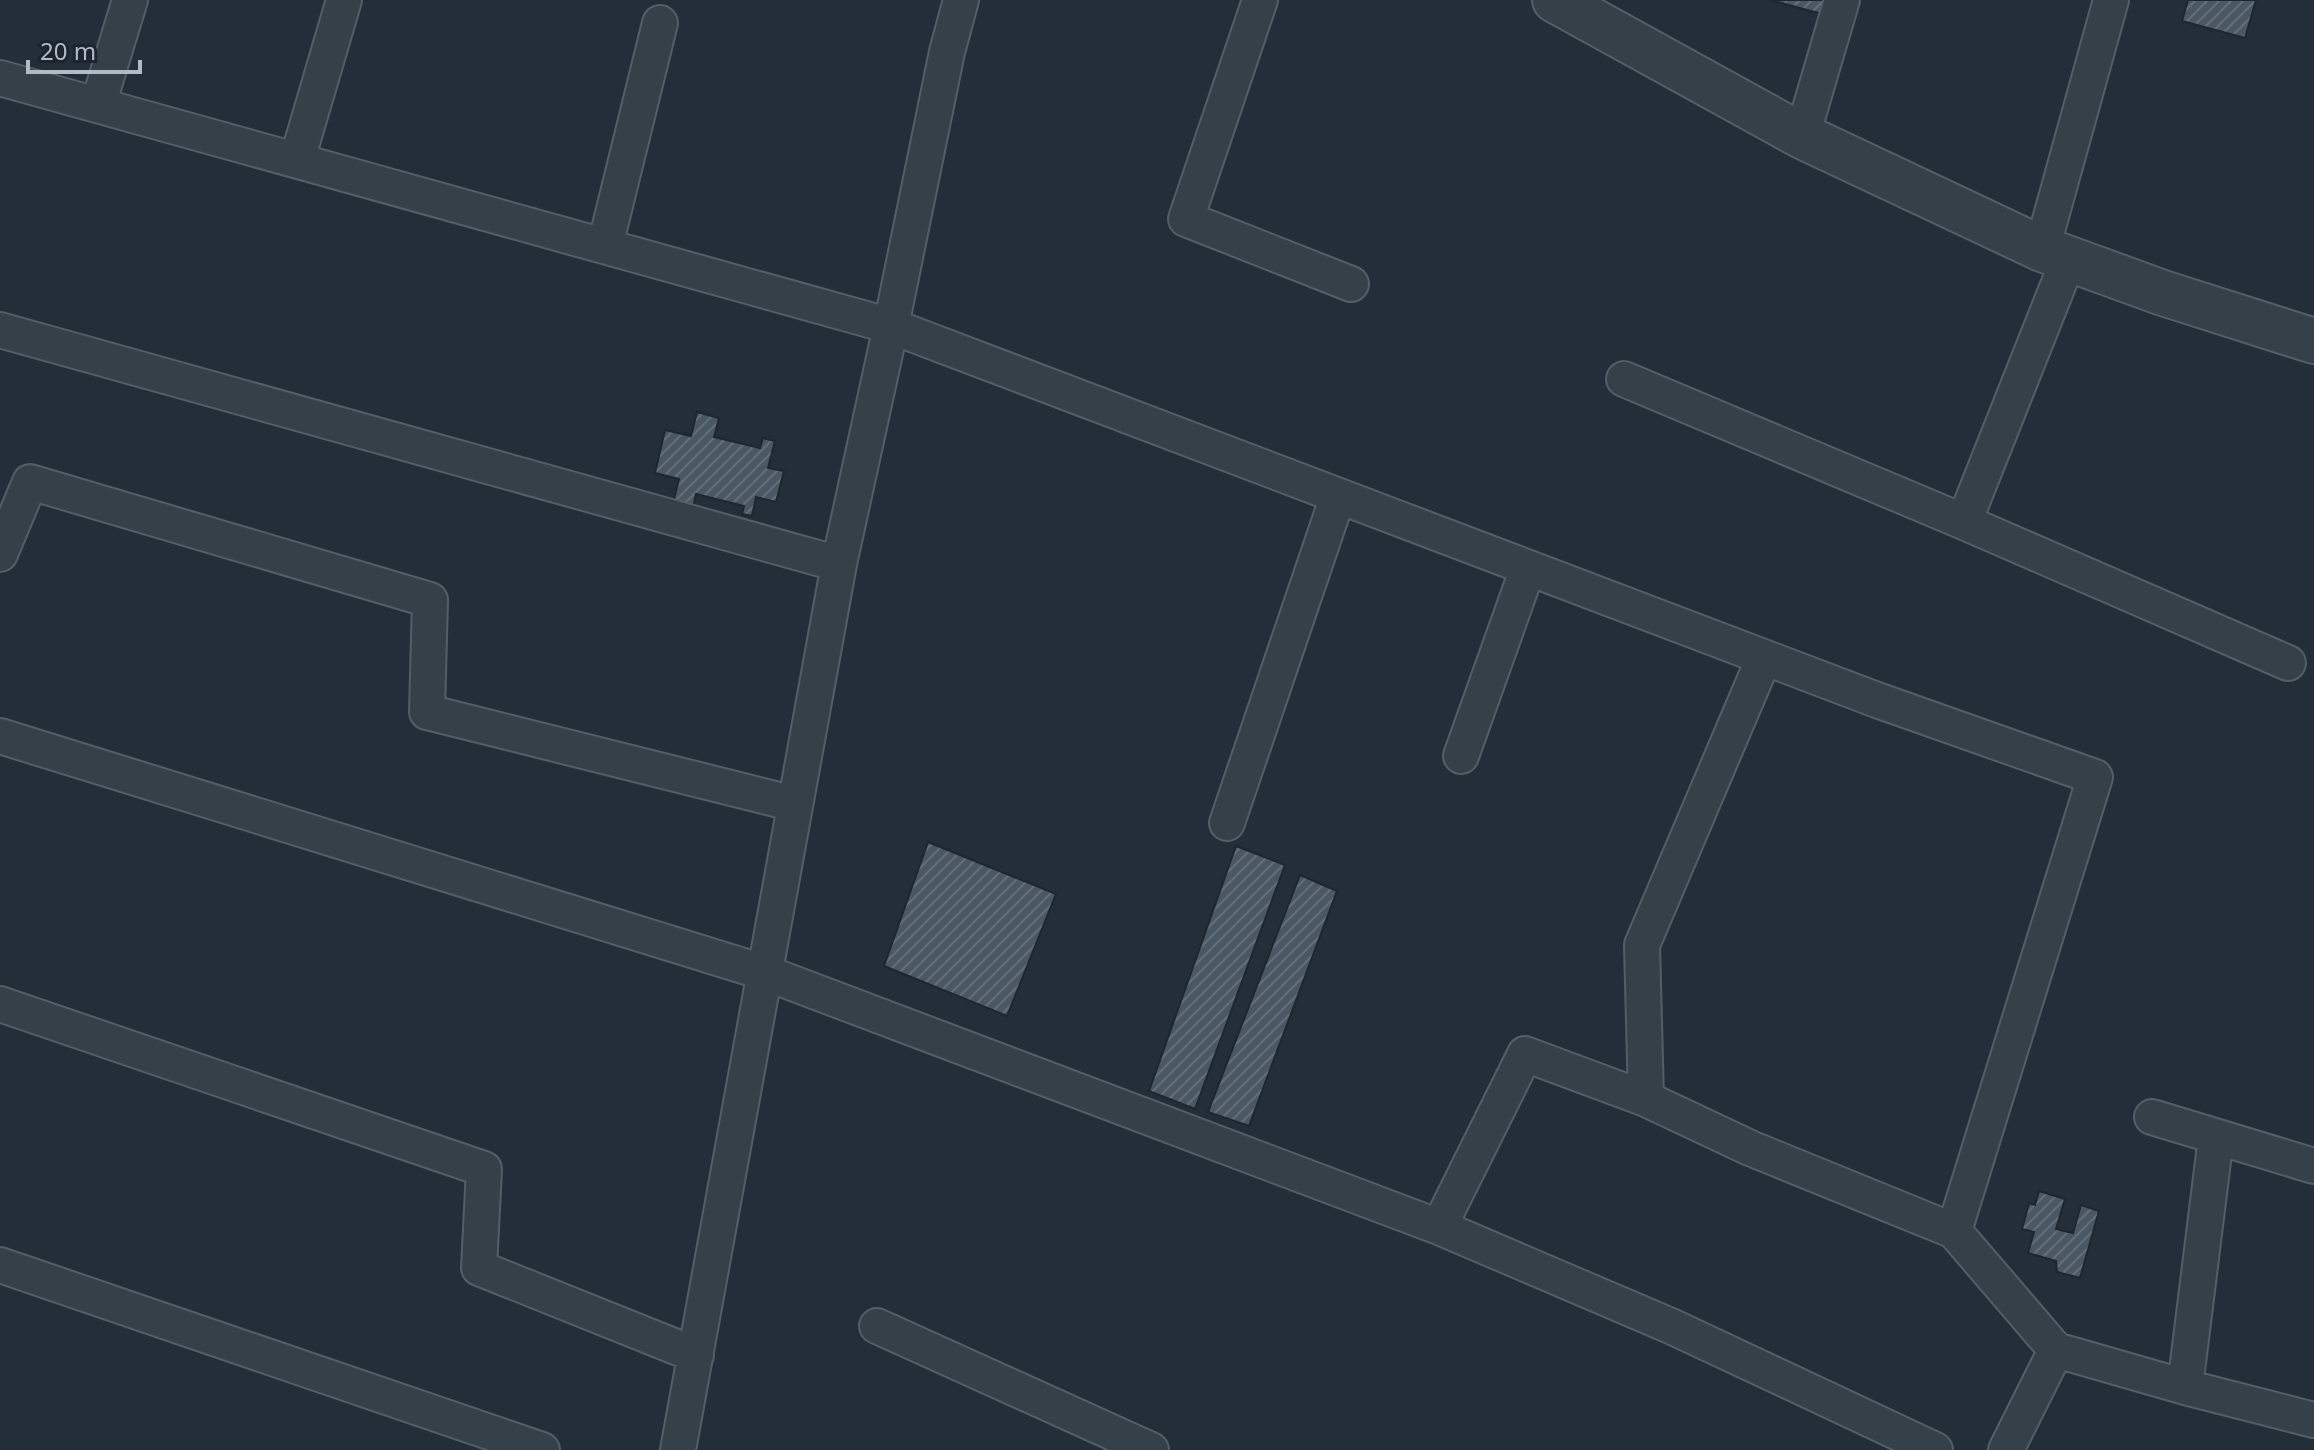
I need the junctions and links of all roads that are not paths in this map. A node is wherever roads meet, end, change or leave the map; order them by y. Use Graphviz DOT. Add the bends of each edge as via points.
graph roads {
  1 [pos="130,0"];
  2 [pos="344,0"];
  3 [pos="961,0"];
  4 [pos="1260,0"];
  5 [pos="1842,0"];
  6 [pos="2111,0"];
  7 [pos="1581,7"];
  8 [pos="660,23"];
  9 [pos="0,78"];
  10 [pos="98,105"];
  11 [pos="1802,136"];
  12 [pos="297,160"];
  13 [pos="605,246"];
  14 [pos="2055,254"];
  15 [pos="1351,284"];
  16 [pos="891,326"];
  17 [pos="0,330"];
  18 [pos="2314,341"];
  19 [pos="1624,379"];
  20 [pos="1338,496"];
  21 [pos="1964,522"];
  22 [pos="0,554"];
  23 [pos="839,564"];
  24 [pos="1528,568"];
  25 [pos="1764,658"];
  26 [pos="2288,663"];
  27 [pos="0,736"];
  28 [pos="1461,756"];
  29 [pos="795,804"];
  30 [pos="1227,823"];
  31 [pos="766,973"];
  32 [pos="0,1004"];
  33 [pos="1646,1099"];
  34 [pos="2152,1117"];
  35 [pos="2216,1137"];
  36 [pos="2314,1166"];
  37 [pos="1439,1227"];
  38 [pos="1954,1231"];
  39 [pos="0,1265"];
  40 [pos="877,1326"];
  41 [pos="2056,1350"];
  42 [pos="696,1355"];
  43 [pos="2185,1387"];
  44 [pos="2314,1420"];
  45 [pos="542,1450"];
  46 [pos="678,1450"];
  47 [pos="1151,1450"];
  48 [pos="1935,1450"];
  49 [pos="2006,1450"];
  1 -- 10 [label="street"];
  2 -- 12 [label="street"];
  3 -- 16 [label="street"];
  4 -- 15 [label="street" via="1186,219"];
  5 -- 11 [label="street"];
  6 -- 14 [label="street"];
  7 -- 11 [label="street"];
  8 -- 13 [label="street"];
  9 -- 10 [label="street"];
  10 -- 12 [label="street"];
  11 -- 14 [label="street"];
  12 -- 13 [label="street"];
  13 -- 16 [label="street"];
  14 -- 18 [label="street"];
  14 -- 21 [label="street"];
  16 -- 20 [label="street"];
  16 -- 23 [label="street"];
  17 -- 23 [label="street"];
  19 -- 21 [label="street"];
  20 -- 24 [label="street"];
  20 -- 30 [label="street"];
  21 -- 26 [label="street"];
  22 -- 29 [label="street" via="30,482 430,600 427,712"];
  23 -- 29 [label="street"];
  24 -- 25 [label="street"];
  24 -- 28 [label="street"];
  25 -- 33 [label="street" via="1642,945"];
  25 -- 38 [label="street" via="2095,777"];
  27 -- 31 [label="street"];
  29 -- 31 [label="street"];
  31 -- 37 [label="street"];
  31 -- 42 [label="street"];
  32 -- 42 [label="street" via="484,1169 479,1268"];
  33 -- 37 [label="street" via="1525,1054"];
  33 -- 38 [label="street" via="1750,1148"];
  34 -- 35 [label="street"];
  35 -- 36 [label="street"];
  35 -- 43 [label="street"];
  37 -- 48 [label="street" via="1673,1327"];
  38 -- 41 [label="street"];
  39 -- 45 [label="street"];
  40 -- 47 [label="street"];
  41 -- 43 [label="street"];
  41 -- 49 [label="street"];
  42 -- 46 [label="street"];
  43 -- 44 [label="street"];
}
